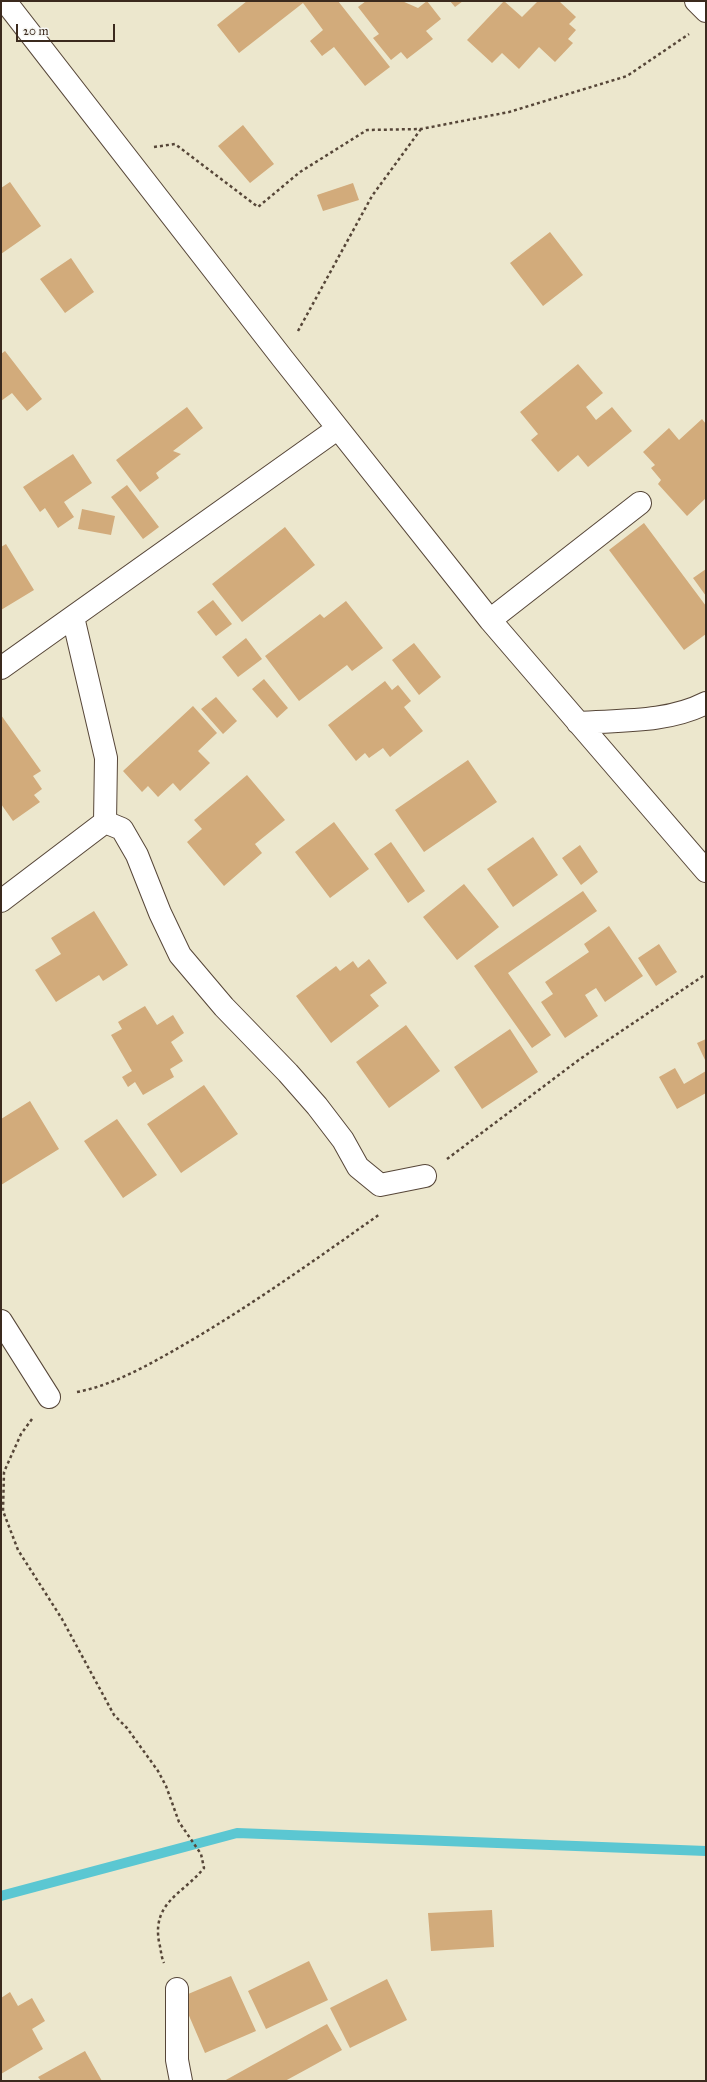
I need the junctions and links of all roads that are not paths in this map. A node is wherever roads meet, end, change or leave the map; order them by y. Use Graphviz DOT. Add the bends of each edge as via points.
graph roads {
  1 [pos="5,1"];
  2 [pos="696,1"];
  3 [pos="706,11"];
  4 [pos="337,429"];
  5 [pos="640,503"];
  6 [pos="73,617"];
  7 [pos="490,620"];
  8 [pos="1,668"];
  9 [pos="706,702"];
  10 [pos="578,723"];
  11 [pos="105,822"];
  12 [pos="706,871"];
  13 [pos="1,901"];
  14 [pos="425,1176"];
  15 [pos="1,1321"];
  16 [pos="49,1397"];
  17 [pos="177,1989"];
  18 [pos="181,2081"];
  1 -- 4 [label="street"];
  2 -- 3 [label="street"];
  4 -- 6 [label="street"];
  4 -- 7 [label="street"];
  5 -- 7 [label="street"];
  6 -- 8 [label="street"];
  6 -- 11 [label="street" via="106,758"];
  7 -- 10 [label="street"];
  9 -- 10 [label="street" via="698,707 655,718"];
  10 -- 12 [label="street"];
  11 -- 13 [label="street"];
  11 -- 14 [label="street" via="122,829 137,855 180,955 224,1008 317,1106 343,1140 358,1167 380,1185"];
  15 -- 16 [label="street"];
  17 -- 18 [label="street" via="177,2060"];
}
